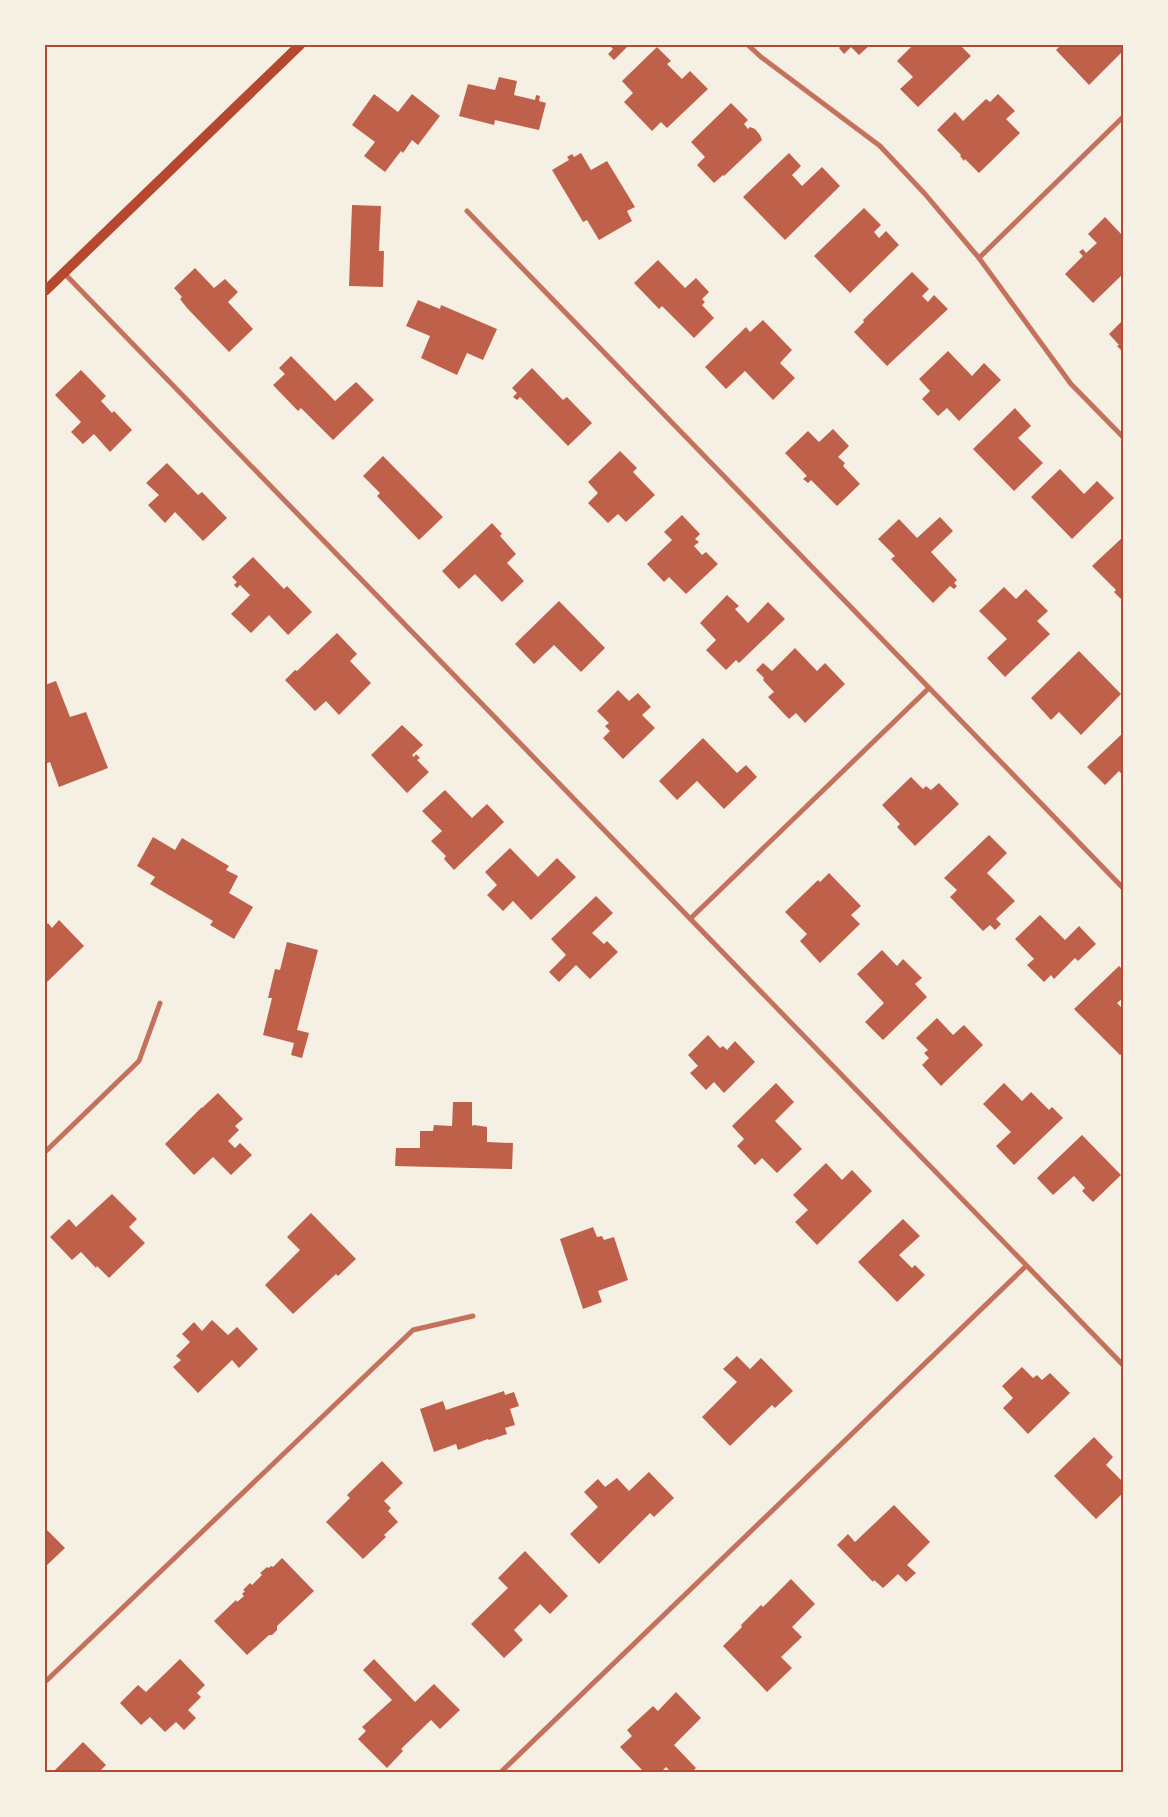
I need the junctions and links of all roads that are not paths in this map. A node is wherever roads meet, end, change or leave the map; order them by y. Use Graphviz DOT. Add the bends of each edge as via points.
graph roads {
  1 [pos="300,45"];
  2 [pos="748,45"];
  3 [pos="1123,117"];
  4 [pos="467,211"];
  5 [pos="978,258"];
  6 [pos="64,273"];
  7 [pos="45,291"];
  8 [pos="1123,437"];
  9 [pos="928,688"];
  10 [pos="1123,888"];
  11 [pos="691,918"];
  12 [pos="160,1002"];
  13 [pos="45,1152"];
  14 [pos="1026,1266"];
  15 [pos="473,1316"];
  16 [pos="1123,1365"];
  17 [pos="45,1682"];
  18 [pos="501,1772"];
  1 -- 6 [label="main road"];
  2 -- 5 [label="street" via="880,146"];
  3 -- 5 [label="street"];
  4 -- 9 [label="street"];
  5 -- 8 [label="street" via="1071,384"];
  6 -- 7 [label="main road"];
  6 -- 11 [label="street"];
  9 -- 10 [label="street"];
  9 -- 11 [label="street"];
  11 -- 14 [label="street"];
  12 -- 13 [label="street" via="139,1061"];
  14 -- 16 [label="street"];
  14 -- 18 [label="street"];
  15 -- 17 [label="street" via="413,1330"];
}
